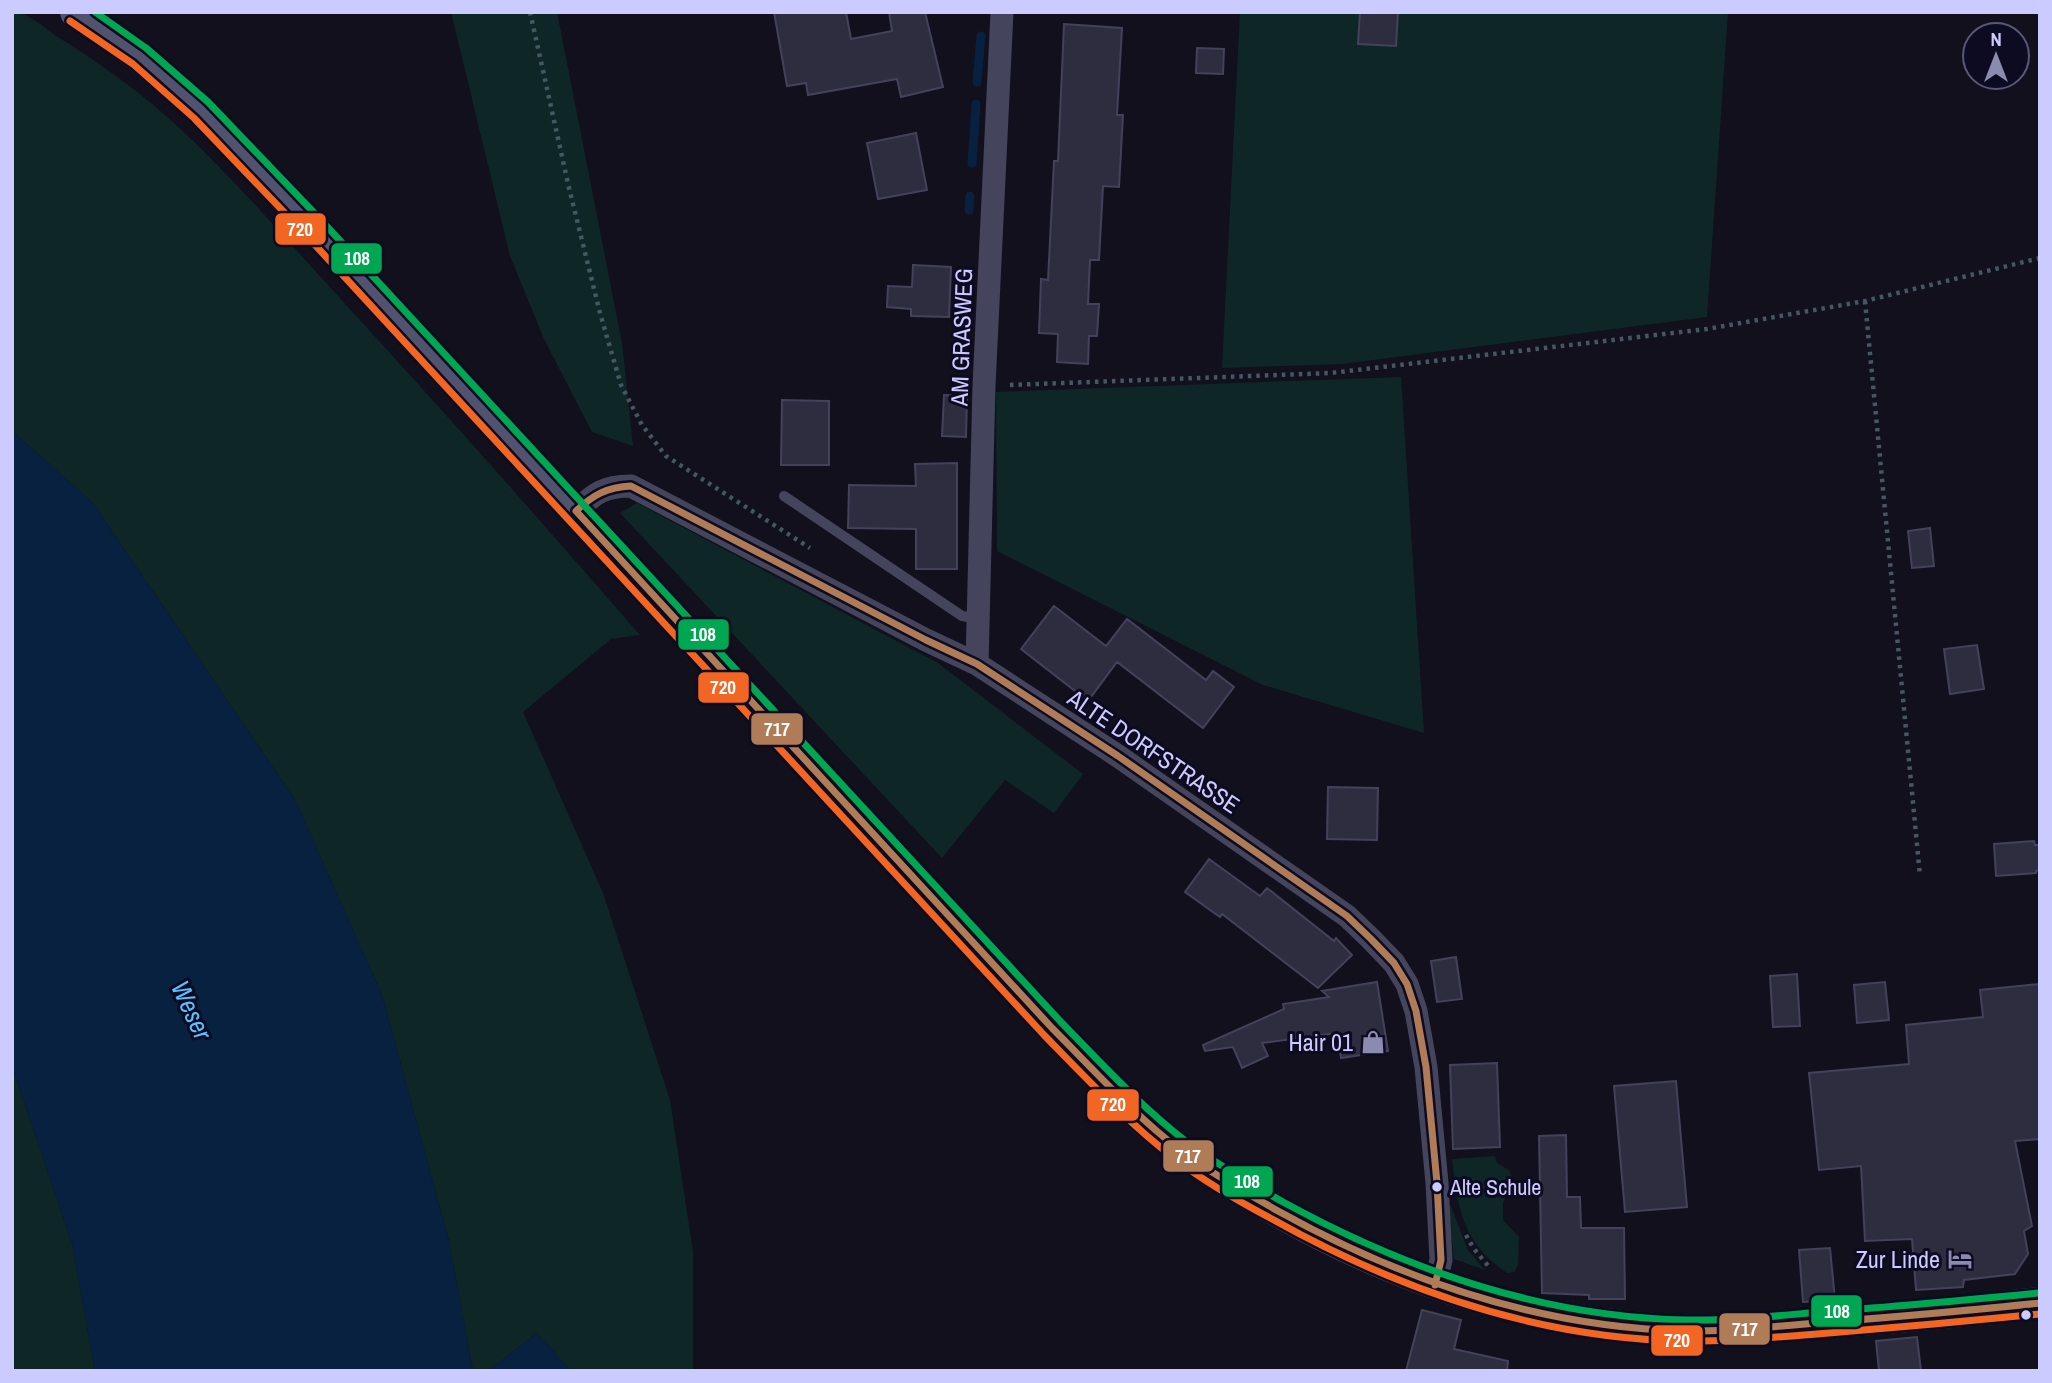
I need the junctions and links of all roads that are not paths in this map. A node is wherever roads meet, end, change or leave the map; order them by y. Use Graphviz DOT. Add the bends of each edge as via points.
graph roads {
  1 [pos="76,12"];
  2 [pos="1002,12"];
  3 [pos="784,496"];
  4 [pos="576,511"];
  5 [pos="979,619"];
  6 [pos="978,664"];
  7 [pos="1438,1272"];
  8 [pos="2040,1303"];
  1 -- 4 [label="main road" via="139,56 201,110"];
  2 -- 5 [label="street, AM GRASWEG" via="984,386"];
  3 -- 5 [label="lane" via="962,616"];
  4 -- 6 [label="street, ALTE DORFSTRASSE" via="611,486 631,486"];
  4 -- 7 [label="main road" via="1052,1028 1168,1141 1313,1233 1373,1261"];
  5 -- 6 [label="street, AM GRASWEG"];
  6 -- 7 [label="street, ALTE DORFSTRASSE" via="1348,916 1394,963 1416,1011 1426,1067"];
  7 -- 8 [label="main road" via="1517,1308 1585,1322 1670,1330 1770,1327"];
}
